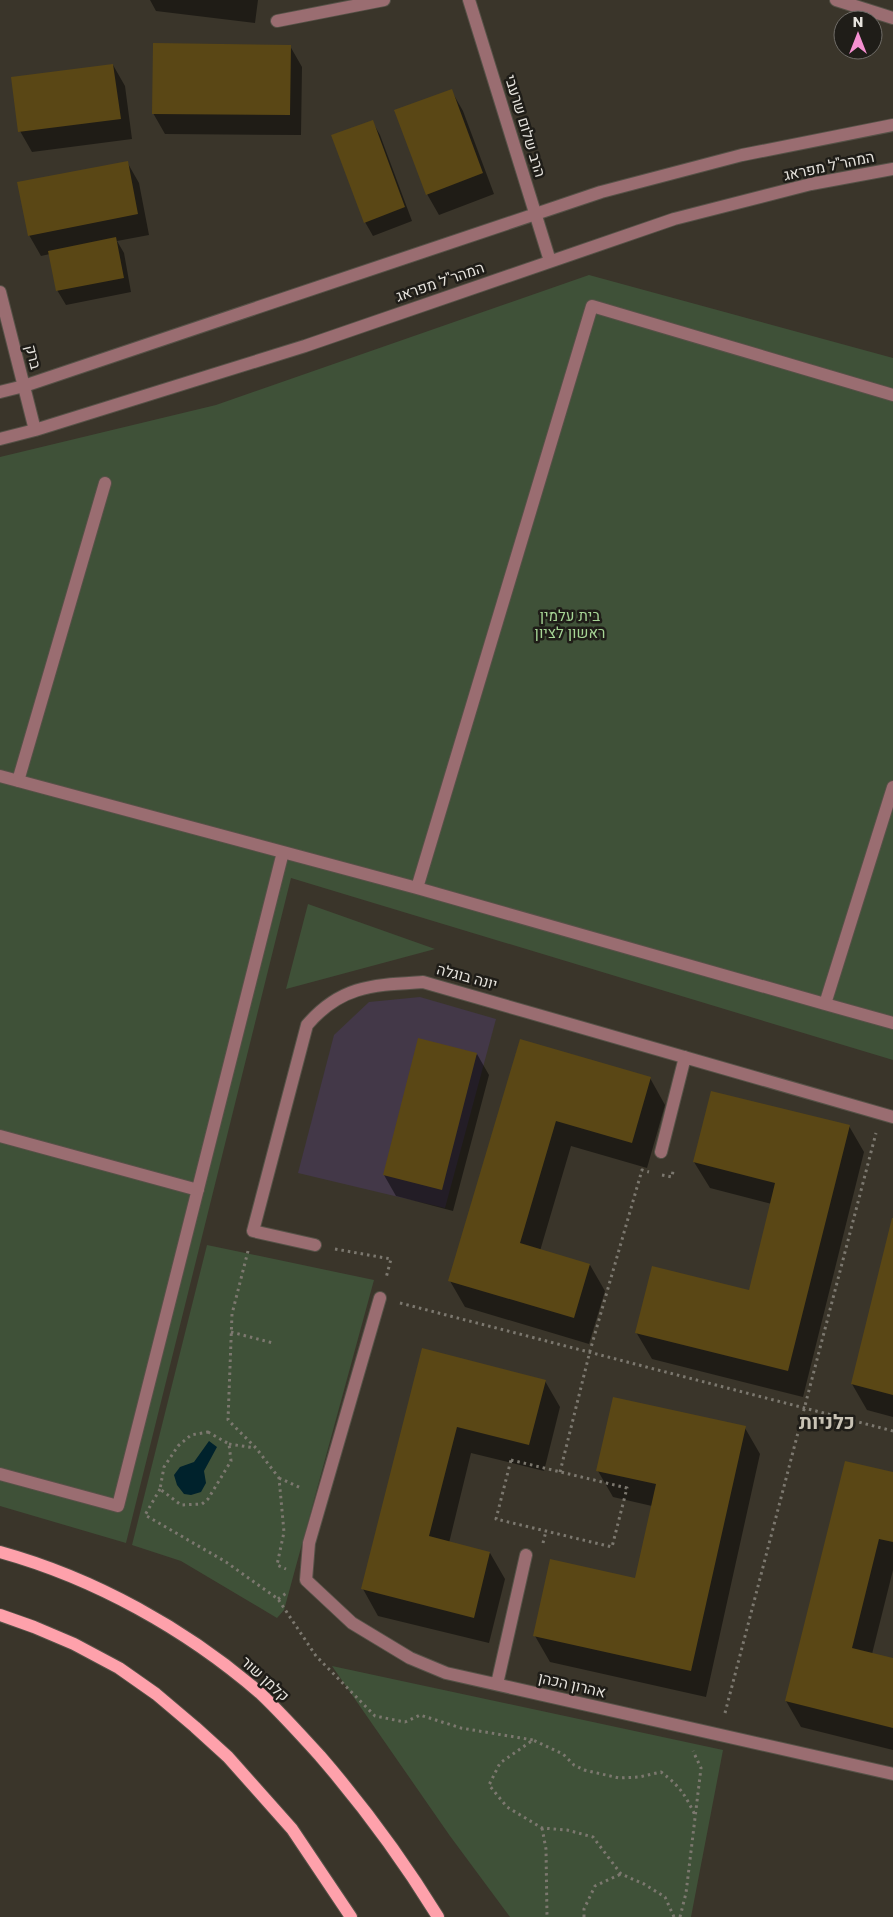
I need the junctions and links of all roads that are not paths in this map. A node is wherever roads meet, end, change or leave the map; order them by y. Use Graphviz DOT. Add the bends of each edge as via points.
graph roads {
  1 [pos="384,0"];
  2 [pos="469,0"];
  3 [pos="836,0"];
  4 [pos="893,18"];
  5 [pos="277,21"];
  6 [pos="893,125"];
  7 [pos="893,169"];
  8 [pos="535,214"];
  9 [pos="550,261"];
  10 [pos="0,292"];
  11 [pos="24,386"];
  12 [pos="0,392"];
  13 [pos="893,395"];
  14 [pos="35,430"];
  15 [pos="0,439"];
  16 [pos="105,483"];
  17 [pos="0,776"];
  18 [pos="18,781"];
  19 [pos="893,787"];
  20 [pos="283,852"];
  21 [pos="416,888"];
  22 [pos="825,1004"];
  23 [pos="893,1023"];
  24 [pos="685,1057"];
  25 [pos="887,1116"];
  26 [pos="0,1136"];
  27 [pos="661,1152"];
  28 [pos="198,1190"];
  29 [pos="315,1245"];
  30 [pos="380,1298"];
  31 [pos="0,1474"];
  32 [pos="0,1552"];
  33 [pos="526,1555"];
  34 [pos="0,1615"];
  35 [pos="497,1684"];
  36 [pos="893,1774"];
  37 [pos="351,1917"];
  38 [pos="438,1917"];
  1 -- 5 [label="street"];
  2 -- 8 [label="street, הרב שלום שרעבי"];
  3 -- 4 [label="street"];
  6 -- 8 [label="street, המהר\"ל מפראג" via="742,155 601,192"];
  7 -- 9 [label="street, המהר\"ל מפראג" via="811,184 674,218"];
  8 -- 9 [label="street, הרב שלום שרעבי"];
  8 -- 11 [label="street, המהר\"ל מפראג"];
  9 -- 14 [label="street, המהר\"ל מפראג" via="305,346"];
  10 -- 11 [label="street, ברק"];
  11 -- 12 [label="street, המהר\"ל מפראג"];
  11 -- 14 [label="street, ברק"];
  13 -- 21 [label="street" via="592,306"];
  14 -- 15 [label="street, המהר\"ל מפראג"];
  16 -- 18 [label="street"];
  17 -- 18 [label="street"];
  18 -- 20 [label="street"];
  19 -- 22 [label="street"];
  20 -- 21 [label="street"];
  20 -- 28 [label="street"];
  21 -- 22 [label="street"];
  22 -- 23 [label="street"];
  24 -- 25 [label="street, יונה בוגלה"];
  24 -- 27 [label="street"];
  24 -- 29 [label="street, יונה בוגלה" via="424,982 385,984 356,990 332,1001 307,1025 253,1231"];
  26 -- 28 [label="street"];
  28 -- 31 [label="street" via="118,1506"];
  30 -- 35 [label="street, אהרון הכהן" via="309,1543 306,1580 352,1623 410,1658 446,1673"];
  32 -- 38 [label="main road, קלמן שור" via="100,1589 193,1642 261,1694 335,1774 383,1834"];
  33 -- 35 [label="street"];
  34 -- 37 [label="main road" via="34,1627 119,1668 176,1710 228,1757 292,1829"];
  35 -- 36 [label="street, אהרון הכהן"];
}
